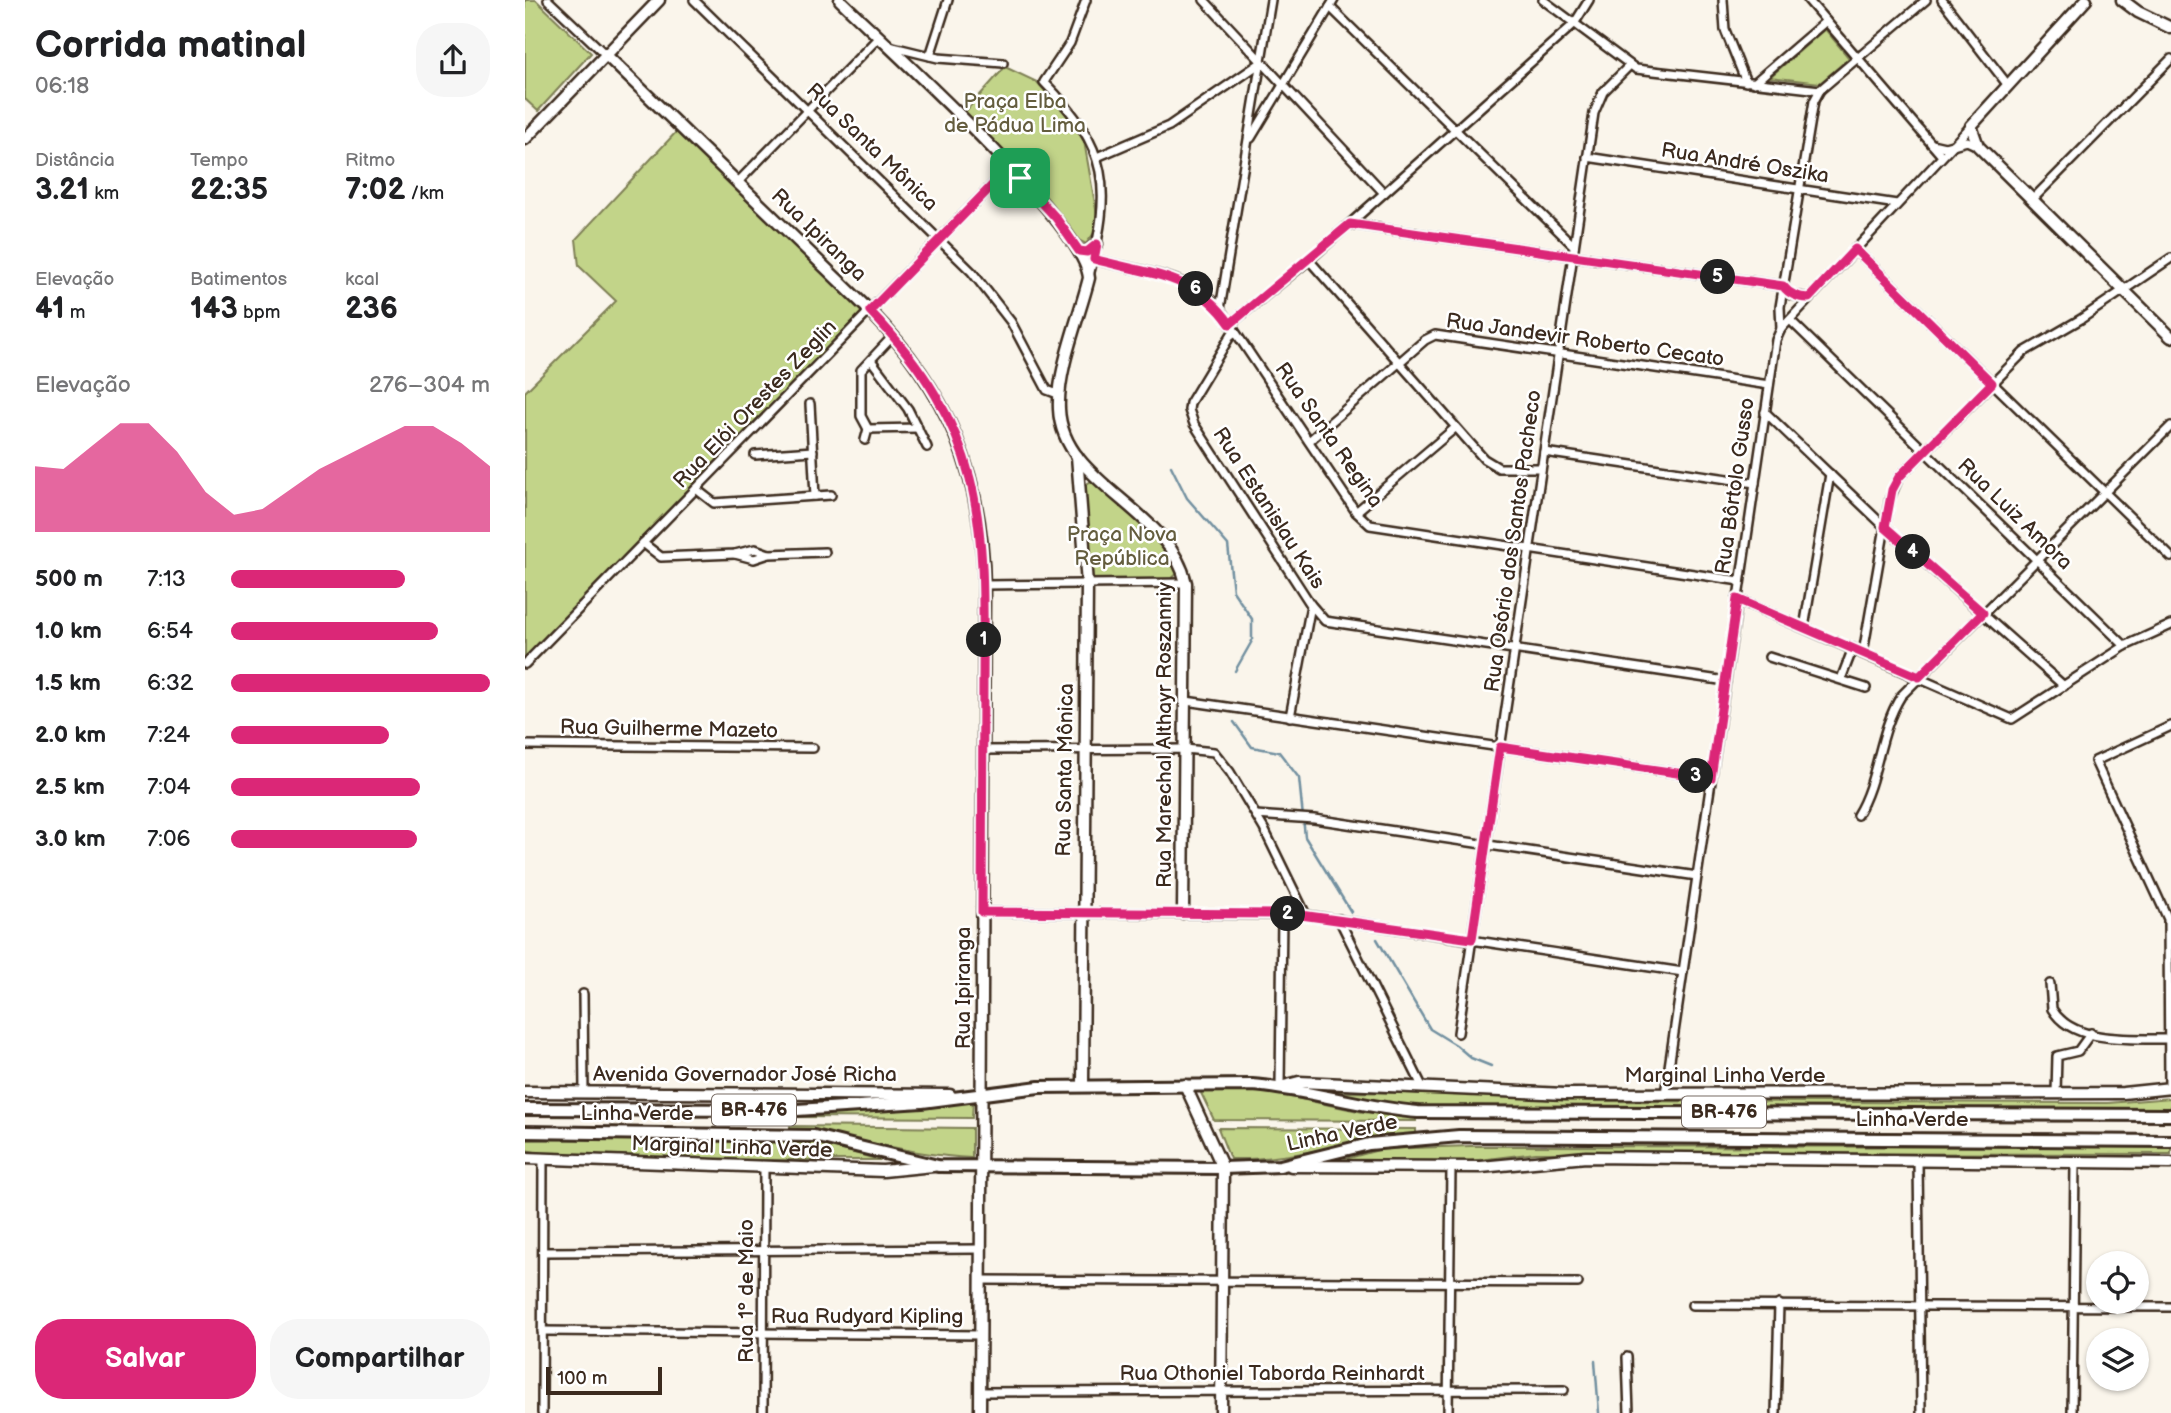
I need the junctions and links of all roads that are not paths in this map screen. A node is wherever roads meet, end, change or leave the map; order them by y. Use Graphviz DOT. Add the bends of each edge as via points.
graph roads {
  1 [pos="548,0"];
  2 [pos="659,0"];
  3 [pos="694,0"];
  4 [pos="839,0"];
  5 [pos="948,0"];
  6 [pos="1086,0"];
  7 [pos="1204,0"];
  8 [pos="1271,0"];
  9 [pos="1543,0"];
  10 [pos="1589,0"];
  11 [pos="1723,0"];
  12 [pos="1808,0"];
  13 [pos="1926,0"];
  14 [pos="1942,0"];
  15 [pos="2085,0"];
  16 [pos="2122,0"];
  17 [pos="1332,4"];
  18 [pos="1826,21"];
  19 [pos="1574,24"];
  20 [pos="2171,28"];
  21 [pos="882,41"];
  22 [pos="909,51"];
  23 [pos="605,55"];
  24 [pos="930,56"];
  25 [pos="1858,58"];
  26 [pos="2171,59"];
  27 [pos="901,60"];
  28 [pos="1262,62"];
  29 [pos="1003,63"];
  30 [pos="1629,66"];
  31 [pos="1750,82"];
  32 [pos="2007,84"];
  33 [pos="1283,85"];
  34 [pos="1820,90"];
  35 [pos="807,111"];
  36 [pos="1971,126"];
  37 [pos="1455,130"];
  38 [pos="525,139"];
  39 [pos="1249,142"];
  40 [pos="1932,144"];
  41 [pos="1952,146"];
  42 [pos="1978,146"];
  43 [pos="1942,156"];
  44 [pos="1097,157"];
  45 [pos="1587,157"];
  46 [pos="1010,167"];
  47 [pos="737,183"];
  48 [pos="1798,189"];
  49 [pos="1384,193"];
  50 [pos="2032,200"];
  51 [pos="1897,204"];
  52 [pos="1350,224"];
  53 [pos="939,240"];
  54 [pos="1097,244"];
  55 [pos="1574,246"];
  56 [pos="1855,249"];
  57 [pos="1079,251"];
  58 [pos="1573,256"];
  59 [pos="2171,258"];
  60 [pos="1094,259"];
  61 [pos="1309,260"];
  62 [pos="1089,278"];
  63 [pos="1783,286"];
  64 [pos="2124,290"];
  65 [pos="1809,298"];
  66 [pos="1220,309"];
  67 [pos="870,311"];
  68 [pos="1790,320"];
  69 [pos="1232,327"];
  70 [pos="1781,329"];
  71 [pos="893,336"];
  72 [pos="2171,337"];
  73 [pos="1558,353"];
  74 [pos="870,359"];
  75 [pos="1399,363"];
  76 [pos="1992,383"];
  77 [pos="1769,385"];
  78 [pos="1060,389"];
  79 [pos="810,404"];
  80 [pos="1765,412"];
  81 [pos="2171,426"];
  82 [pos="918,428"];
  83 [pos="1455,428"];
  84 [pos="868,429"];
  85 [pos="865,440"];
  86 [pos="1309,441"];
  87 [pos="927,447"];
  88 [pos="813,451"];
  89 [pos="1925,451"];
  90 [pos="1544,452"];
  91 [pos="755,455"];
  92 [pos="1077,456"];
  93 [pos="1541,468"];
  94 [pos="1830,474"];
  95 [pos="1755,483"];
  96 [pos="696,489"];
  97 [pos="2104,492"];
  98 [pos="831,495"];
  99 [pos="815,496"];
  100 [pos="1356,512"];
  101 [pos="1885,527"];
  102 [pos="643,543"];
  103 [pos="1529,550"];
  104 [pos="825,552"];
  105 [pos="2171,557"];
  106 [pos="2036,559"];
  107 [pos="1740,581"];
  108 [pos="1186,583"];
  109 [pos="1087,584"];
  110 [pos="984,585"];
  111 [pos="1737,599"];
  112 [pos="1311,605"];
  113 [pos="1983,613"];
  114 [pos="2171,625"];
  115 [pos="1804,628"];
  116 [pos="2125,646"];
  117 [pos="1853,648"];
  118 [pos="1514,650"];
  119 [pos="1863,653"];
  120 [pos="1769,657"];
  121 [pos="525,664"];
  122 [pos="1919,677"];
  123 [pos="1841,679"];
  124 [pos="1725,681"];
  125 [pos="2064,686"];
  126 [pos="1866,688"];
  127 [pos="1186,701"];
  128 [pos="1290,717"];
  129 [pos="2171,726"];
  130 [pos="525,745"];
  131 [pos="1500,747"];
  132 [pos="813,748"];
  133 [pos="1185,749"];
  134 [pos="983,750"];
  135 [pos="1084,750"];
  136 [pos="1711,778"];
  137 [pos="1256,815"];
  138 [pos="1857,815"];
  139 [pos="1486,844"];
  140 [pos="1697,876"];
  141 [pos="982,912"];
  142 [pos="1083,913"];
  143 [pos="1183,913"];
  144 [pos="1282,914"];
  145 [pos="1306,915"];
  146 [pos="1339,919"];
  147 [pos="2170,919"];
  148 [pos="1472,939"];
  149 [pos="1683,972"];
  150 [pos="2050,984"];
  151 [pos="583,994"];
  152 [pos="1458,1033"];
  153 [pos="2091,1033"];
  154 [pos="2169,1039"];
  155 [pos="1185,1085"];
  156 [pos="1083,1086"];
  157 [pos="1280,1087"];
  158 [pos="1423,1088"];
  159 [pos="2170,1088"];
  160 [pos="525,1092"];
  161 [pos="584,1093"];
  162 [pos="2056,1093"];
  163 [pos="982,1094"];
  164 [pos="1665,1094"];
  165 [pos="965,1096"];
  166 [pos="525,1109"];
  167 [pos="2171,1115"];
  168 [pos="525,1132"];
  169 [pos="2171,1141"];
  170 [pos="525,1158"];
  171 [pos="543,1160"];
  172 [pos="1918,1161"];
  173 [pos="2075,1163"];
  174 [pos="2171,1163"];
  175 [pos="981,1165"];
  176 [pos="938,1166"];
  177 [pos="1280,1166"];
  178 [pos="764,1168"];
  179 [pos="1223,1168"];
  180 [pos="1451,1168"];
  181 [pos="981,1248"];
  182 [pos="543,1252"];
  183 [pos="764,1252"];
  184 [pos="981,1280"];
  185 [pos="1222,1281"];
  186 [pos="1450,1282"];
  187 [pos="1578,1283"];
  188 [pos="1779,1304"];
  189 [pos="1692,1305"];
  190 [pos="2073,1305"];
  191 [pos="1920,1306"];
  192 [pos="2171,1307"];
  193 [pos="543,1331"];
  194 [pos="763,1333"];
  195 [pos="981,1335"];
  196 [pos="1627,1357"];
  197 [pos="1448,1390"];
  198 [pos="1564,1390"];
  199 [pos="1221,1391"];
  200 [pos="980,1392"];
  201 [pos="542,1413"];
  202 [pos="762,1413"];
  203 [pos="980,1413"];
  204 [pos="1221,1413"];
  205 [pos="1448,1413"];
  206 [pos="1629,1413"];
  207 [pos="1776,1413"];
  208 [pos="1921,1413"];
  209 [pos="2072,1413"];
  1 -- 23 [label="street, Rua Ipiranga"];
  2 -- 23 [label="main road"];
  3 -- 35 [label="street, Rua Santa Mônica"];
  4 -- 21 [label="main road"];
  5 -- 24 [label="street"];
  6 -- 44 [label="street, Rua Marechal Althayr Roszanniy" via="1073,38 1044,82 1080,122"];
  7 -- 28 [label="street"];
  8 -- 28 [label="street"];
  9 -- 19 [label="street"];
  10 -- 19 [label="street"];
  11 -- 31 [label="street" via="1725,30"];
  12 -- 18 [label="street"];
  13 -- 25 [label="street"];
  14 -- 32 [label="street"];
  15 -- 32 [label="main road"];
  16 -- 20 [label="main road"];
  17 -- 33 [label="street"];
  17 -- 37 [label="street"];
  18 -- 25 [label="street"];
  18 -- 31 [label="street"];
  19 -- 30 [label="street"];
  19 -- 37 [label="street"];
  21 -- 22 [label="street"];
  21 -- 27 [label="main road"];
  21 -- 35 [label="street"];
  22 -- 24 [label="street"];
  22 -- 27 [label="main road"];
  23 -- 38 [label="main road"];
  23 -- 47 [label="main road, Rua Ipiranga"];
  24 -- 29 [label="street"];
  25 -- 34 [label="street"];
  25 -- 40 [label="street"];
  26 -- 50 [label="street"];
  27 -- 46 [label="main road"];
  28 -- 33 [label="street"];
  28 -- 39 [label="street"];
  28 -- 44 [label="street" via="1169,126"];
  30 -- 31 [label="street"];
  30 -- 45 [label="street, Rua Osório dos Santos Pacheco" via="1599,98"];
  31 -- 34 [label="street"];
  32 -- 36 [label="main road"];
  33 -- 39 [label="street"];
  33 -- 49 [label="street"];
  34 -- 48 [label="street, Rua Bôrtolo Gusso" via="1809,118"];
  35 -- 47 [label="street"];
  35 -- 53 [label="street, Rua Santa Mônica"];
  36 -- 41 [label="street"];
  36 -- 42 [label="main road"];
  37 -- 49 [label="street"];
  37 -- 55 [label="street"];
  39 -- 66 [label="street"];
  40 -- 41 [label="street"];
  40 -- 43 [label="street"];
  41 -- 42 [label="street" via="1967,141"];
  41 -- 43 [label="street"];
  42 -- 50 [label="main road"];
  43 -- 51 [label="street"];
  44 -- 54 [label="street, Rua Marechal Althayr Roszanniy" via="1104,208"];
  45 -- 48 [label="street, Rua André Oszika"];
  45 -- 55 [label="street, Rua Osório dos Santos Pacheco"];
  46 -- 53 [label="street, Rua Elói Orestes Zeglin"];
  46 -- 57 [label="main road"];
  47 -- 67 [label="main road, Rua Ipiranga"];
  48 -- 51 [label="street, Rua André Oszika"];
  48 -- 63 [label="street, Rua Bôrtolo Gusso"];
  49 -- 52 [label="street"];
  50 -- 64 [label="main road"];
  51 -- 56 [label="street"];
  52 -- 58 [label="street"];
  52 -- 61 [label="street"];
  53 -- 67 [label="street, Rua Elói Orestes Zeglin"];
  53 -- 78 [label="street, Rua Santa Mônica" via="1000,305 1046,388 1052,393"];
  54 -- 57 [label="main road" via="1087,252"];
  54 -- 60 [label="street, Rua Marechal Althayr Roszanniy"];
  55 -- 58 [label="street, Rua Osório dos Santos Pacheco"];
  56 -- 65 [label="street"];
  56 -- 76 [label="street"];
  57 -- 62 [label="main road"];
  58 -- 63 [label="street"];
  58 -- 73 [label="street, Rua Osório dos Santos Pacheco"];
  59 -- 64 [label="street"];
  60 -- 62 [label="street, Rua Marechal Althayr Roszanniy"];
  60 -- 66 [label="street, Rua Santa Regina" via="1192,286"];
  61 -- 69 [label="street"];
  61 -- 75 [label="street"];
  62 -- 78 [label="main road, Rua Marechal Althayr Roszanniy"];
  63 -- 65 [label="street" via="1791,295"];
  63 -- 70 [label="street, Rua Bôrtolo Gusso"];
  64 -- 72 [label="main road"];
  64 -- 76 [label="street" via="2024,352"];
  65 -- 68 [label="street"];
  66 -- 69 [label="street, Rua Santa Regina"];
  67 -- 71 [label="main road, Rua Ipiranga"];
  67 -- 96 [label="street, Rua Elói Orestes Zeglin"];
  68 -- 70 [label="street"];
  68 -- 89 [label="street, Rua Luiz Amora"];
  69 -- 86 [label="street, Rua Santa Regina"];
  69 -- 112 [label="street, Rua Estanislau Kais" via="1189,410"];
  70 -- 77 [label="street, Rua Bôrtolo Gusso"];
  71 -- 74 [label="street"];
  71 -- 110 [label="main road, Rua Ipiranga" via="930,385 960,443 979,517"];
  73 -- 75 [label="street, Rua Jandevir Roberto Cecato" via="1439,335 1425,340"];
  73 -- 77 [label="street, Rua Jandevir Roberto Cecato"];
  73 -- 90 [label="street, Rua Osório dos Santos Pacheco"];
  74 -- 82 [label="street"];
  74 -- 84 [label="street" via="861,370 861,416"];
  75 -- 83 [label="street"];
  75 -- 86 [label="street, Rua Jandevir Roberto Cecato"];
  76 -- 89 [label="street"];
  76 -- 97 [label="street"];
  77 -- 80 [label="street, Rua Bôrtolo Gusso"];
  78 -- 92 [label="main road, Rua Marechal Althayr Roszanniy" via="1059,414"];
  79 -- 88 [label="street"];
  80 -- 94 [label="street"];
  80 -- 95 [label="street, Rua Bôrtolo Gusso"];
  81 -- 97 [label="street"];
  82 -- 84 [label="street"];
  82 -- 87 [label="street"];
  83 -- 93 [label="street" via="1491,465"];
  83 -- 100 [label="street"];
  84 -- 85 [label="street"];
  86 -- 100 [label="street, Rua Santa Regina"];
  88 -- 91 [label="street"];
  88 -- 99 [label="street"];
  89 -- 101 [label="street" via="1896,482"];
  89 -- 106 [label="street, Rua Luiz Amora"];
  90 -- 93 [label="street, Rua Osório dos Santos Pacheco"];
  90 -- 95 [label="street"];
  92 -- 108 [label="main road, Rua Marechal Althayr Roszanniy" via="1165,538"];
  92 -- 109 [label="main road, Rua Santa Mônica"];
  93 -- 103 [label="street, Rua Osório dos Santos Pacheco"];
  94 -- 101 [label="street"];
  94 -- 115 [label="street"];
  95 -- 107 [label="street, Rua Bôrtolo Gusso"];
  96 -- 99 [label="street" via="714,503"];
  96 -- 102 [label="street, Rua Elói Orestes Zeglin"];
  97 -- 105 [label="street"];
  97 -- 106 [label="street"];
  98 -- 99 [label="street"];
  100 -- 103 [label="street, Rua Santa Regina" via="1370,525"];
  101 -- 113 [label="street"];
  101 -- 119 [label="street"];
  102 -- 104 [label="street" via="661,557 755,550 769,554"];
  102 -- 121 [label="street, Rua Elói Orestes Zeglin"];
  103 -- 107 [label="street, Rua Santa Regina"];
  103 -- 118 [label="street, Rua Osório dos Santos Pacheco"];
  106 -- 113 [label="street"];
  106 -- 116 [label="street, Rua Luiz Amora"];
  107 -- 111 [label="street, Rua Bôrtolo Gusso"];
  108 -- 109 [label="street"];
  108 -- 127 [label="main road, Rua Marechal Althayr Roszanniy"];
  109 -- 110 [label="street"];
  109 -- 135 [label="main road, Rua Santa Mônica"];
  110 -- 134 [label="main road, Rua Ipiranga"];
  111 -- 115 [label="street"];
  111 -- 124 [label="street, Rua Bôrtolo Gusso"];
  112 -- 118 [label="street" via="1325,621"];
  112 -- 128 [label="street, Rua Estanislau Kais"];
  113 -- 122 [label="street"];
  113 -- 125 [label="street"];
  114 -- 116 [label="street"];
  115 -- 117 [label="street"];
  116 -- 125 [label="street"];
  117 -- 119 [label="street"];
  117 -- 123 [label="street"];
  118 -- 124 [label="street"];
  118 -- 131 [label="street, Rua Osório dos Santos Pacheco"];
  119 -- 122 [label="street"];
  120 -- 123 [label="street"];
  122 -- 125 [label="street" via="2012,719"];
  122 -- 138 [label="street" via="1901,696 1890,718 1868,796"];
  123 -- 126 [label="street"];
  124 -- 136 [label="street, Rua Bôrtolo Gusso"];
  127 -- 128 [label="street"];
  127 -- 133 [label="main road, Rua Marechal Althayr Roszanniy"];
  128 -- 131 [label="street"];
  129 -- 147 [label="street" via="2095,761"];
  130 -- 132 [label="street, Rua Guilherme Mazeto"];
  131 -- 136 [label="street"];
  131 -- 139 [label="street, Rua Osório dos Santos Pacheco"];
  133 -- 135 [label="street"];
  133 -- 137 [label="street" via="1209,750 1219,756"];
  133 -- 143 [label="main road, Rua Marechal Althayr Roszanniy"];
  134 -- 135 [label="street"];
  134 -- 141 [label="main road, Rua Ipiranga"];
  135 -- 142 [label="main road, Rua Santa Mônica"];
  136 -- 140 [label="street, Rua Bôrtolo Gusso"];
  137 -- 139 [label="street"];
  137 -- 145 [label="street"];
  139 -- 140 [label="street"];
  139 -- 148 [label="street, Rua Osório dos Santos Pacheco"];
  140 -- 149 [label="street, Rua Bôrtolo Gusso"];
  141 -- 142 [label="street"];
  141 -- 163 [label="main road, Rua Ipiranga"];
  142 -- 143 [label="street"];
  142 -- 156 [label="main road, Rua Santa Mônica"];
  143 -- 144 [label="street"];
  144 -- 145 [label="street"];
  144 -- 157 [label="street"];
  145 -- 146 [label="street"];
  146 -- 148 [label="street"];
  146 -- 158 [label="street"];
  147 -- 154 [label="street"];
  148 -- 149 [label="street"];
  148 -- 152 [label="street, Rua Osório dos Santos Pacheco"];
  149 -- 164 [label="street, Rua Bôrtolo Gusso"];
  150 -- 153 [label="street" via="2050,1003 2058,1018"];
  151 -- 161 [label="street"];
  153 -- 154 [label="street"];
  153 -- 162 [label="street" via="2078,1051 2057,1056"];
  154 -- 159 [label="street"];
  155 -- 156 [label="highway, Linha Verde / BR-476"];
  155 -- 157 [label="highway, Linha Verde / BR-476"];
  155 -- 179 [label="main road"];
  156 -- 163 [label="highway, Linha Verde / BR-476"];
  157 -- 158 [label="main road, Marginal Linha Verde" via="1299,1082"];
  157 -- 167 [label="highway, Linha Verde / BR-476" via="1418,1112"];
  158 -- 164 [label="main road, Marginal Linha Verde"];
  159 -- 162 [label="main road, Marginal Linha Verde"];
  160 -- 161 [label="main road, Avenida Governador José Richa"];
  161 -- 165 [label="main road, Avenida Governador José Richa"];
  162 -- 164 [label="main road, Marginal Linha Verde"];
  163 -- 165 [label="highway, Linha Verde / BR-476"];
  163 -- 175 [label="main road, Rua Ipiranga"];
  165 -- 166 [label="highway, Linha Verde / BR-476" via="797,1110"];
  168 -- 176 [label="highway, Linha Verde / BR-476" via="814,1136"];
  169 -- 177 [label="highway, Linha Verde / BR-476" via="1459,1136 1369,1144"];
  170 -- 171 [label="main road, Marginal Linha Verde"];
  171 -- 178 [label="main road, Marginal Linha Verde"];
  171 -- 182 [label="street"];
  172 -- 173 [label="main road"];
  172 -- 180 [label="main road" via="1586,1157"];
  172 -- 191 [label="street"];
  173 -- 174 [label="main road"];
  173 -- 190 [label="street"];
  175 -- 176 [label="highway, Linha Verde / BR-476"];
  175 -- 179 [label="highway, Linha Verde / BR-476"];
  175 -- 181 [label="main road, Rua Ipiranga"];
  176 -- 178 [label="main road, Marginal Linha Verde" via="883,1171"];
  177 -- 179 [label="highway, Linha Verde / BR-476"];
  177 -- 180 [label="main road"];
  178 -- 183 [label="street, Rua 1º de Maio"];
  179 -- 185 [label="main road"];
  180 -- 186 [label="street"];
  181 -- 183 [label="street"];
  181 -- 184 [label="main road, Rua Ipiranga"];
  182 -- 183 [label="street"];
  182 -- 193 [label="street"];
  183 -- 194 [label="street, Rua 1º de Maio"];
  184 -- 185 [label="street"];
  184 -- 195 [label="main road, Rua Ipiranga"];
  185 -- 186 [label="street"];
  185 -- 199 [label="main road"];
  186 -- 187 [label="street"];
  186 -- 197 [label="street"];
  188 -- 189 [label="street"];
  188 -- 191 [label="street"];
  188 -- 207 [label="street"];
  190 -- 191 [label="street"];
  190 -- 192 [label="street"];
  190 -- 209 [label="street"];
  191 -- 208 [label="street"];
  193 -- 194 [label="street, Rua Rudyard Kipling"];
  193 -- 201 [label="street"];
  194 -- 195 [label="street, Rua Rudyard Kipling"];
  194 -- 202 [label="street, Rua 1º de Maio"];
  195 -- 200 [label="main road, Rua Ipiranga"];
  196 -- 206 [label="street"];
  197 -- 198 [label="street, Rua Othoniel Taborda Reinhardt"];
  197 -- 199 [label="street, Rua Othoniel Taborda Reinhardt"];
  197 -- 205 [label="street"];
  199 -- 200 [label="street, Rua Othoniel Taborda Reinhardt"];
  199 -- 204 [label="main road"];
  200 -- 203 [label="main road, Rua Ipiranga"];
}
